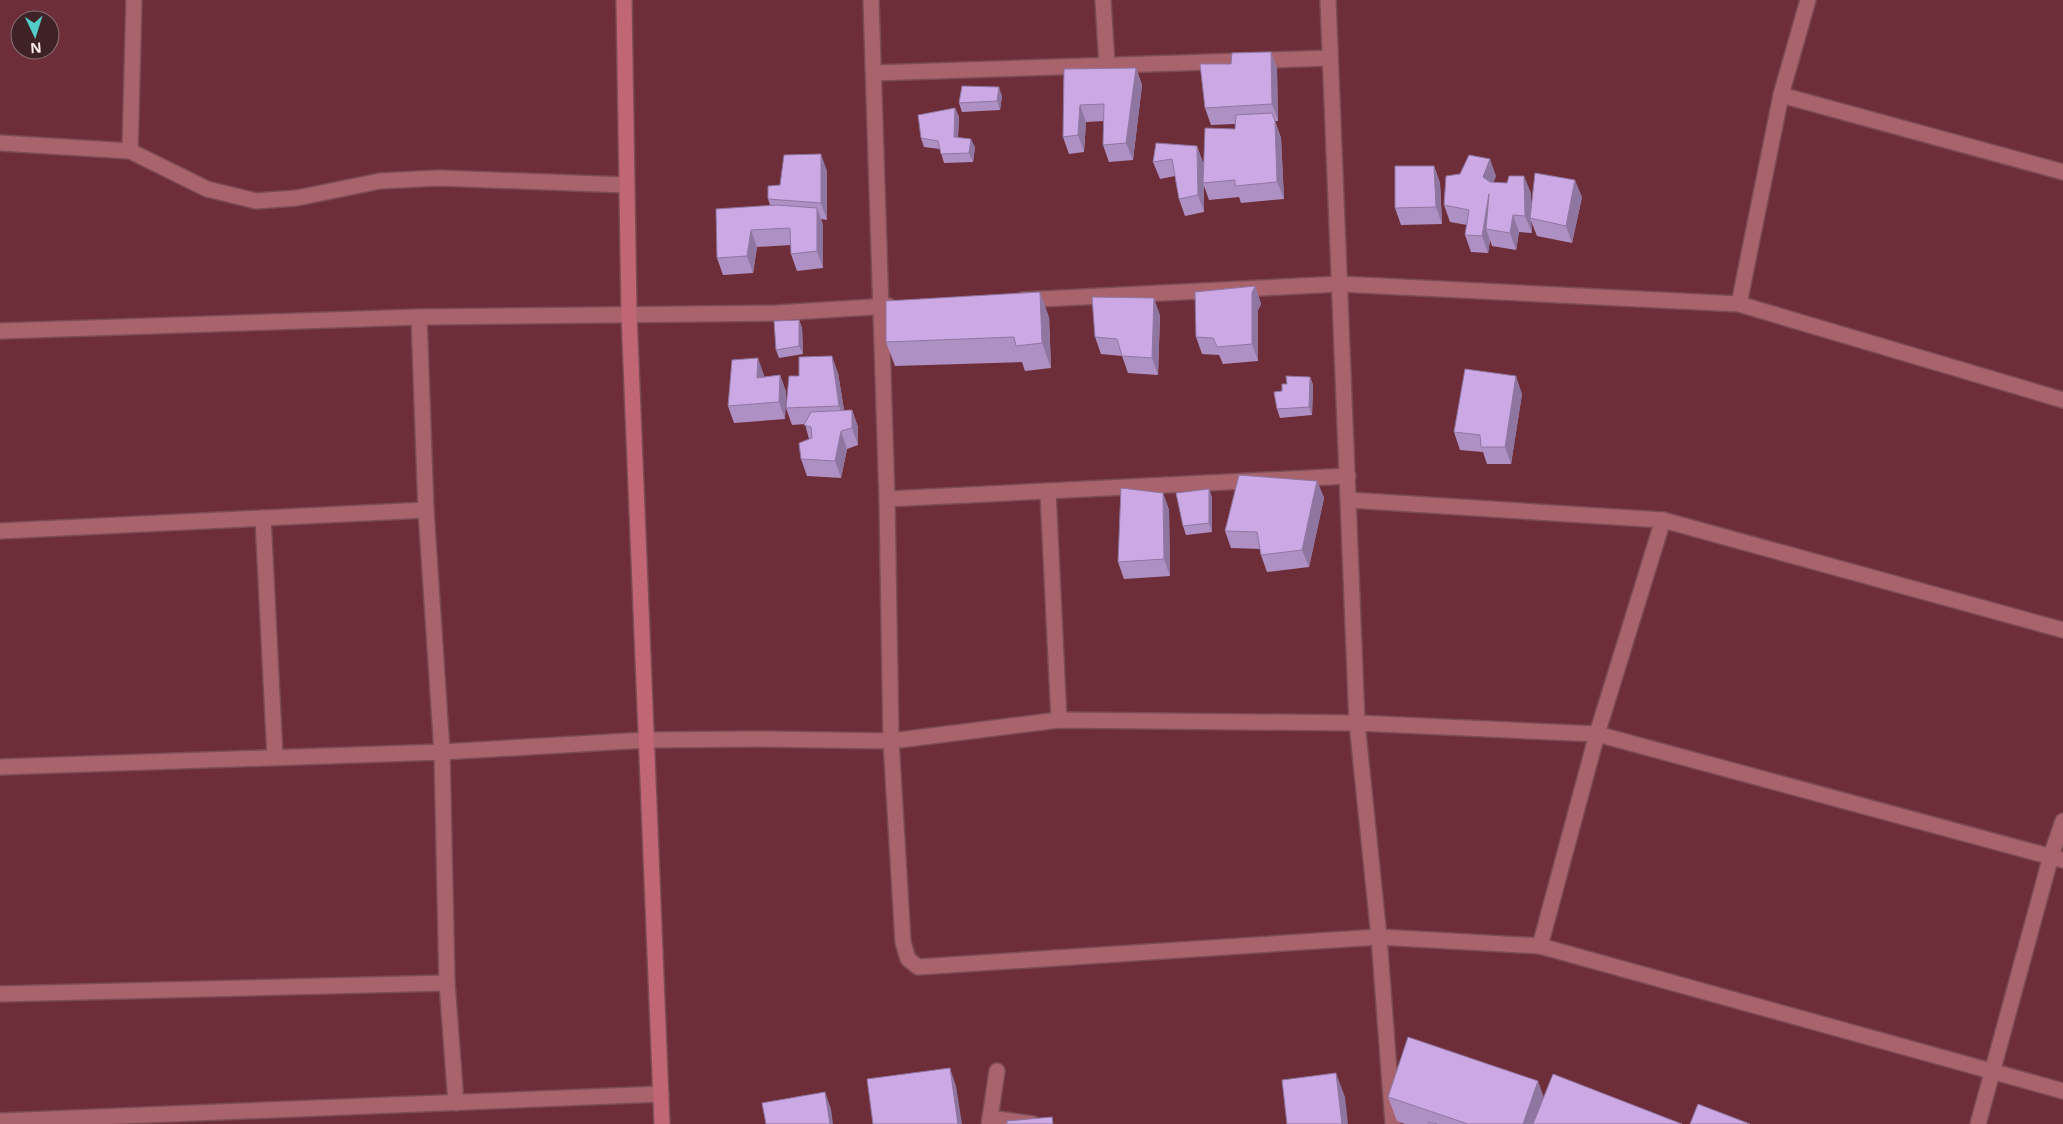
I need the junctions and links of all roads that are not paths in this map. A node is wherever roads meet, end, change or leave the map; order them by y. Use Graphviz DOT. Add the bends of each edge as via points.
graph roads {
  1 [pos="134,0"];
  2 [pos="624,0"];
  3 [pos="871,0"];
  4 [pos="1103,0"];
  5 [pos="1328,0"];
  6 [pos="1808,0"];
  7 [pos="1330,58"];
  8 [pos="1107,65"];
  9 [pos="874,73"];
  10 [pos="1781,95"];
  11 [pos="0,143"];
  12 [pos="130,151"];
  13 [pos="2063,172"];
  14 [pos="626,185"];
  15 [pos="1340,284"];
  16 [pos="1010,300"];
  17 [pos="1739,304"];
  18 [pos="900,306"];
  19 [pos="880,307"];
  20 [pos="629,314"];
  21 [pos="419,317"];
  22 [pos="0,331"];
  23 [pos="2063,400"];
  24 [pos="1348,476"];
  25 [pos="1048,492"];
  26 [pos="887,499"];
  27 [pos="1349,500"];
  28 [pos="426,510"];
  29 [pos="263,518"];
  30 [pos="1663,520"];
  31 [pos="0,530"];
  32 [pos="2063,630"];
  33 [pos="1059,720"];
  34 [pos="1357,723"];
  35 [pos="1597,734"];
  36 [pos="646,740"];
  37 [pos="891,741"];
  38 [pos="442,752"];
  39 [pos="275,757"];
  40 [pos="0,768"];
  41 [pos="2063,821"];
  42 [pos="2057,858"];
  43 [pos="1380,938"];
  44 [pos="1540,946"];
  45 [pos="447,983"];
  46 [pos="0,994"];
  47 [pos="997,1071"];
  48 [pos="1994,1071"];
  49 [pos="2063,1091"];
  50 [pos="661,1094"];
  51 [pos="456,1103"];
  52 [pos="0,1121"];
  53 [pos="990,1121"];
  54 [pos="662,1124"];
  55 [pos="1033,1124"];
  56 [pos="1393,1124"];
  57 [pos="1978,1124"];
  1 -- 12 [label="street"];
  2 -- 14 [label="street"];
  3 -- 9 [label="street"];
  4 -- 8 [label="street"];
  5 -- 7 [label="street"];
  6 -- 10 [label="street"];
  7 -- 8 [label="street"];
  7 -- 15 [label="street"];
  8 -- 9 [label="street"];
  9 -- 19 [label="street"];
  10 -- 13 [label="street"];
  10 -- 17 [label="street"];
  11 -- 12 [label="street"];
  12 -- 14 [label="street" via="207,189 256,201 297,198 380,180 439,178"];
  14 -- 20 [label="street"];
  15 -- 16 [label="street"];
  15 -- 17 [label="street"];
  15 -- 24 [label="street"];
  17 -- 23 [label="street"];
  18 -- 19 [label="street"];
  19 -- 20 [label="street" via="776,313"];
  19 -- 26 [label="street"];
  20 -- 21 [label="street"];
  20 -- 36 [label="street"];
  21 -- 22 [label="street"];
  21 -- 28 [label="street"];
  24 -- 25 [label="street"];
  24 -- 27 [label="street"];
  25 -- 26 [label="street"];
  25 -- 33 [label="street"];
  26 -- 37 [label="street"];
  27 -- 30 [label="street"];
  27 -- 34 [label="street"];
  28 -- 29 [label="street"];
  28 -- 38 [label="street"];
  29 -- 31 [label="street"];
  29 -- 39 [label="street"];
  30 -- 32 [label="street"];
  30 -- 35 [label="street"];
  33 -- 34 [label="street"];
  33 -- 37 [label="street"];
  34 -- 35 [label="street"];
  34 -- 43 [label="street"];
  35 -- 42 [label="street"];
  35 -- 44 [label="street"];
  36 -- 37 [label="street"];
  36 -- 38 [label="street"];
  36 -- 50 [label="street"];
  37 -- 43 [label="street" via="903,942 908,959 918,967"];
  38 -- 39 [label="street"];
  38 -- 45 [label="street"];
  39 -- 40 [label="street"];
  41 -- 42 [label="street"];
  42 -- 48 [label="street"];
  43 -- 44 [label="street"];
  43 -- 56 [label="street"];
  44 -- 48 [label="street"];
  45 -- 46 [label="street"];
  45 -- 51 [label="street"];
  47 -- 53 [label="street"];
  48 -- 49 [label="street"];
  48 -- 57 [label="street"];
  50 -- 51 [label="street"];
  50 -- 54 [label="street"];
  51 -- 52 [label="street"];
  53 -- 55 [label="street"];
}
